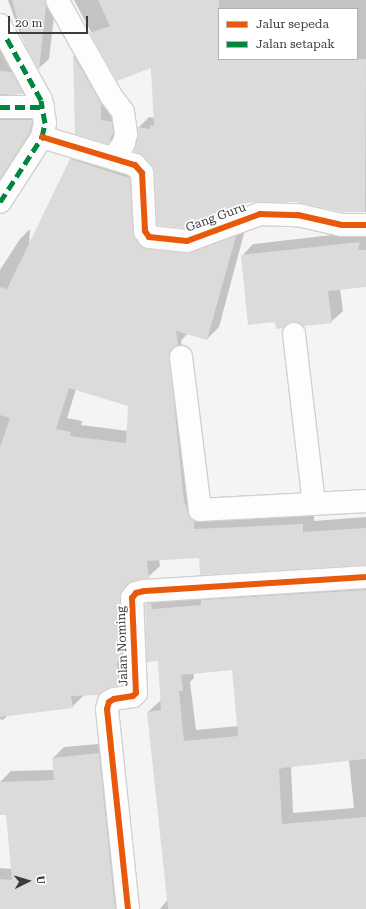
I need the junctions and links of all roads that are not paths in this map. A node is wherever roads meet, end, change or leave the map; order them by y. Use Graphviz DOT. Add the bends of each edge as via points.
graph roads {
  1 [pos="57,0"];
  2 [pos="2,33"];
  3 [pos="0,107"];
  4 [pos="43,107"];
  5 [pos="42,137"];
  6 [pos="113,159"];
  7 [pos="0,202"];
  8 [pos="366,225"];
  9 [pos="294,334"];
  10 [pos="181,357"];
  11 [pos="366,501"];
  12 [pos="314,504"];
  13 [pos="366,577"];
  14 [pos="128,909"];
  1 -- 6 [label="street" via="107,90 123,112 126,134 124,143"];
  2 -- 4 [label="street" via="19,55"];
  3 -- 4 [label="street"];
  4 -- 5 [label="street" via="45,123"];
  5 -- 6 [label="street, Gang Guru"];
  5 -- 7 [label="street"];
  6 -- 8 [label="street, Gang Guru" via="135,165 142,174 145,231 149,237 187,241 260,214 298,215 342,225"];
  9 -- 12 [label="street"];
  10 -- 12 [label="street" via="200,510"];
  11 -- 12 [label="street"];
  13 -- 14 [label="street, Jalan Noming" via="144,591 136,593 132,598 136,693 133,696 114,699 109,702 107,709"];
}
